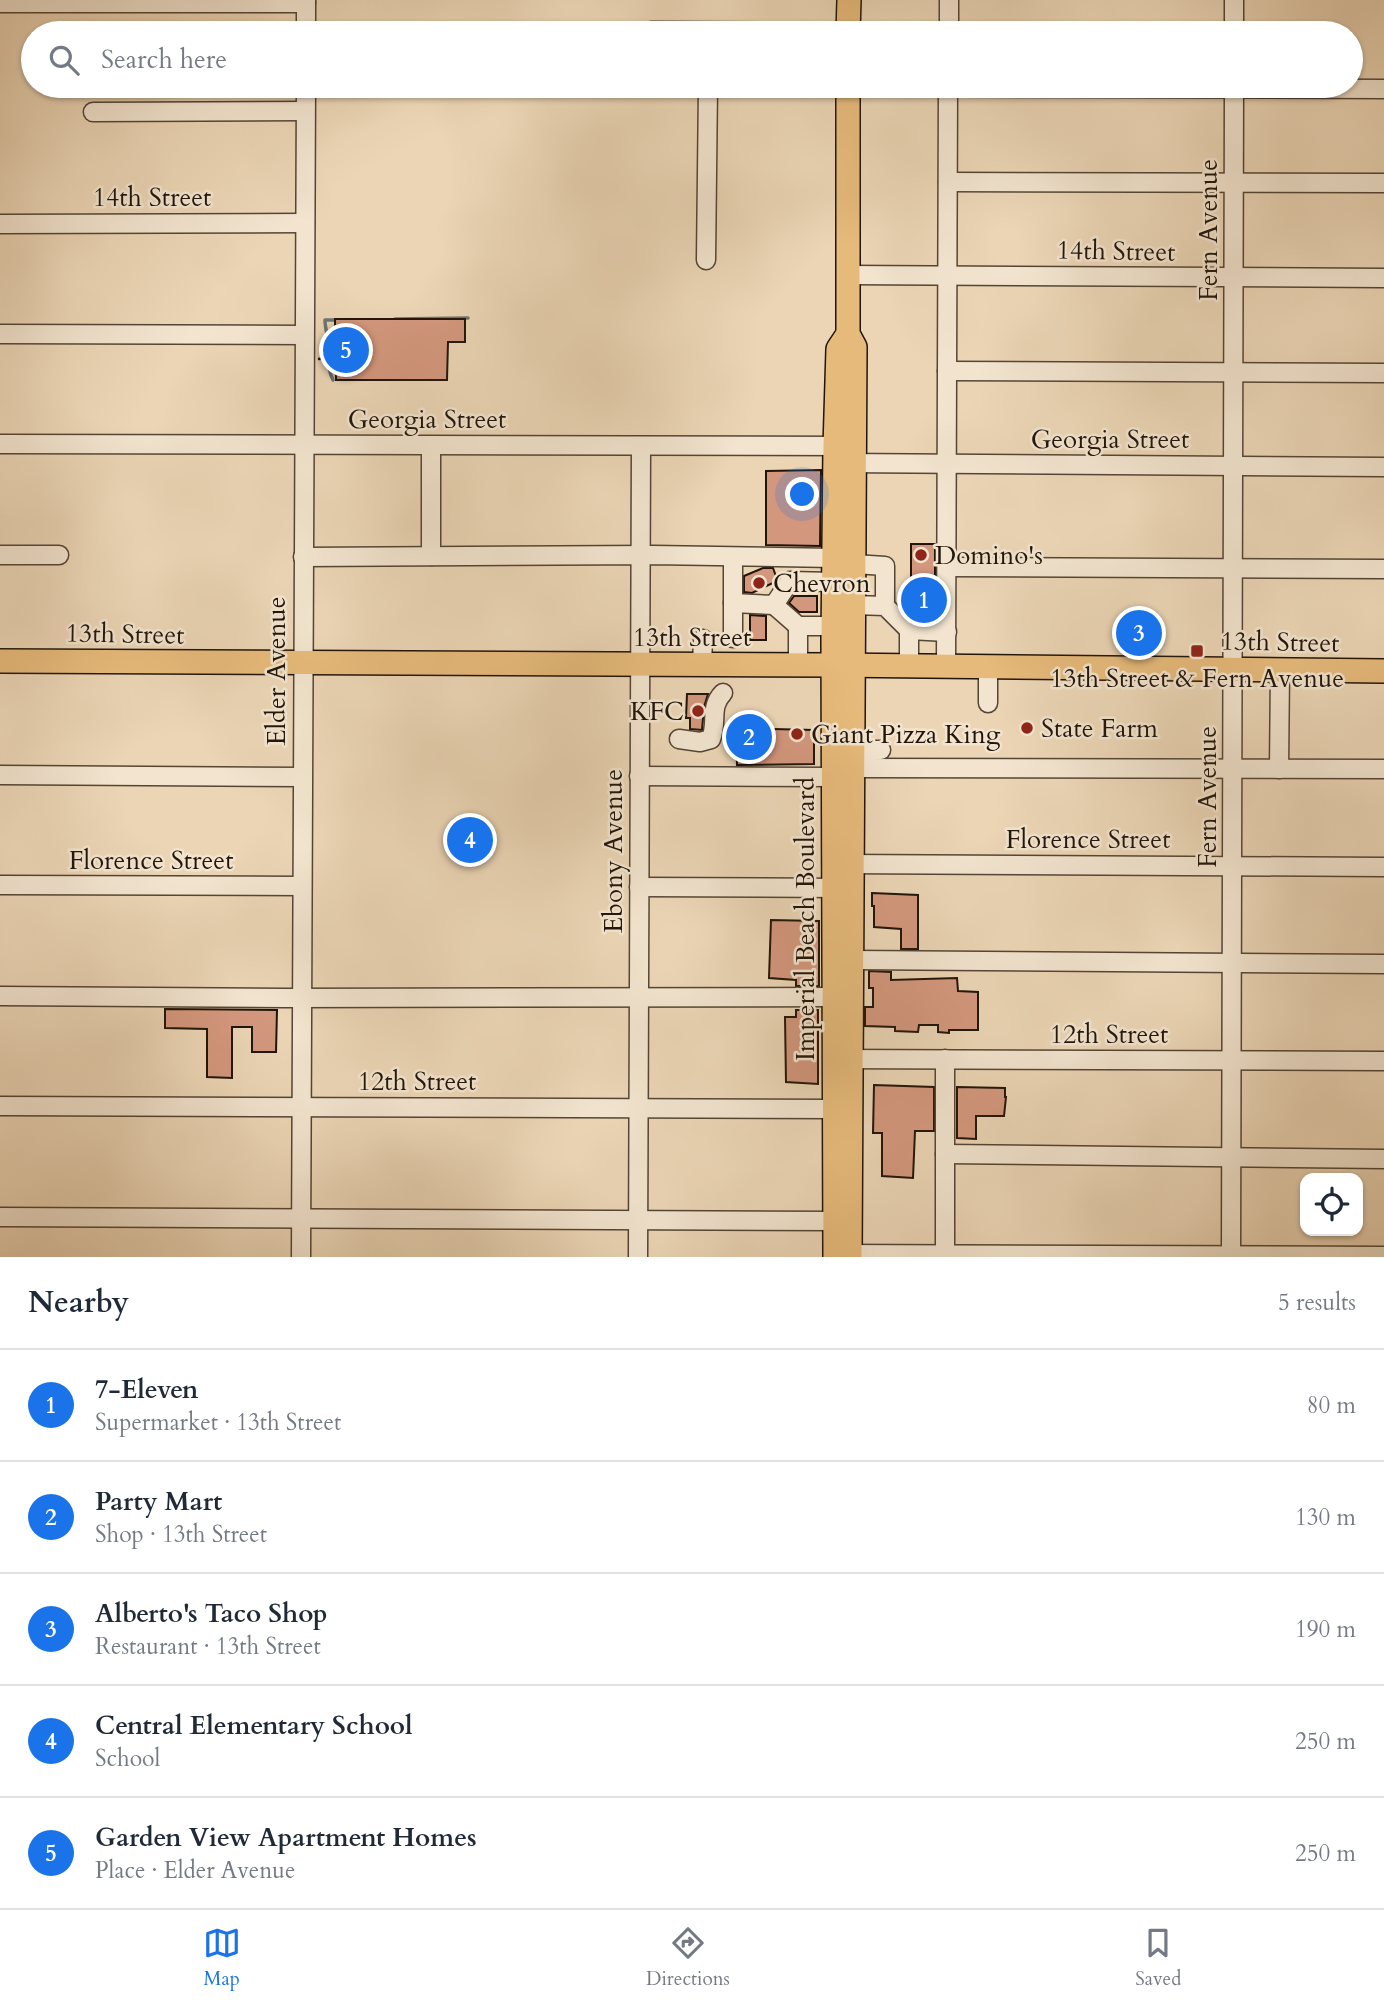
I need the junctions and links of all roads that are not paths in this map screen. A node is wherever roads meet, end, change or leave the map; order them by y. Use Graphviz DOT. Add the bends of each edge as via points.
graph roads {
  1 [pos="849,0"];
  2 [pos="949,0"];
  3 [pos="1234,0"];
  4 [pos="306,2"];
  5 [pos="0,3"];
  6 [pos="306,21"];
  7 [pos="848,21"];
  8 [pos="949,21"];
  9 [pos="1234,21"];
  10 [pos="1363,89"];
  11 [pos="1384,89"];
  12 [pos="306,98"];
  13 [pos="708,98"];
  14 [pos="848,98"];
  15 [pos="948,98"];
  16 [pos="1234,98"];
  17 [pos="305,111"];
  18 [pos="93,112"];
  19 [pos="948,182"];
  20 [pos="1234,183"];
  21 [pos="1384,183"];
  22 [pos="305,223"];
  23 [pos="0,224"];
  24 [pos="706,260"];
  25 [pos="848,275"];
  26 [pos="947,275"];
  27 [pos="1234,278"];
  28 [pos="1384,278"];
  29 [pos="0,334"];
  30 [pos="304,335"];
  31 [pos="947,371"];
  32 [pos="1234,373"];
  33 [pos="1384,373"];
  34 [pos="0,444"];
  35 [pos="304,445"];
  36 [pos="431,446"];
  37 [pos="641,446"];
  38 [pos="845,455"];
  39 [pos="947,464"];
  40 [pos="1233,466"];
  41 [pos="1384,467"];
  42 [pos="0,555"];
  43 [pos="59,555"];
  44 [pos="640,555"];
  45 [pos="431,556"];
  46 [pos="733,556"];
  47 [pos="303,557"];
  48 [pos="844,561"];
  49 [pos="947,567"];
  50 [pos="1234,567"];
  51 [pos="1384,569"];
  52 [pos="834,582"];
  53 [pos="733,603"];
  54 [pos="774,604"];
  55 [pos="853,605"];
  56 [pos="885,606"];
  57 [pos="797,626"];
  58 [pos="833,626"];
  59 [pos="909,630"];
  60 [pos="947,632"];
  61 [pos="733,638"];
  62 [pos="702,639"];
  63 [pos="0,661"];
  64 [pos="303,663"];
  65 [pos="640,665"];
  66 [pos="702,665"];
  67 [pos="798,665"];
  68 [pos="843,665"];
  69 [pos="909,666"];
  70 [pos="946,666"];
  71 [pos="988,667"];
  72 [pos="1233,670"];
  73 [pos="1280,670"];
  74 [pos="1384,671"];
  75 [pos="723,693"];
  76 [pos="988,703"];
  77 [pos="679,739"];
  78 [pos="881,750"];
  79 [pos="846,765"];
  80 [pos="1233,769"];
  81 [pos="1279,769"];
  82 [pos="1384,769"];
  83 [pos="0,775"];
  84 [pos="639,776"];
  85 [pos="302,777"];
  86 [pos="843,864"];
  87 [pos="1233,866"];
  88 [pos="1384,867"];
  89 [pos="0,885"];
  90 [pos="302,886"];
  91 [pos="639,887"];
  92 [pos="843,888"];
  93 [pos="852,960"];
  94 [pos="1232,963"];
  95 [pos="1384,964"];
  96 [pos="0,996"];
  97 [pos="833,997"];
  98 [pos="302,998"];
  99 [pos="639,998"];
  100 [pos="842,1059"];
  101 [pos="945,1059"];
  102 [pos="1232,1061"];
  103 [pos="1384,1061"];
  104 [pos="0,1106"];
  105 [pos="301,1107"];
  106 [pos="639,1108"];
  107 [pos="834,1109"];
  108 [pos="945,1154"];
  109 [pos="1231,1158"];
  110 [pos="1384,1159"];
  111 [pos="0,1217"];
  112 [pos="301,1218"];
  113 [pos="638,1220"];
  114 [pos="835,1221"];
  115 [pos="843,1255"];
  116 [pos="942,1255"];
  117 [pos="1231,1256"];
  118 [pos="1384,1256"];
  119 [pos="301,1257"];
  120 [pos="638,1257"];
  1 -- 7 [label="main road"];
  2 -- 8 [label="street"];
  3 -- 9 [label="street"];
  4 -- 5 [label="street"];
  4 -- 6 [label="street"];
  10 -- 11 [label="street"];
  12 -- 17 [label="street, Elder Avenue"];
  13 -- 24 [label="street"];
  14 -- 25 [label="main road, Imperial Beach Boulevard"];
  15 -- 19 [label="street"];
  16 -- 20 [label="street, Fern Avenue"];
  17 -- 18 [label="street"];
  17 -- 22 [label="street, Elder Avenue"];
  19 -- 20 [label="street"];
  19 -- 26 [label="street"];
  20 -- 21 [label="street"];
  20 -- 27 [label="street, Fern Avenue"];
  22 -- 23 [label="street, 14th Street"];
  22 -- 30 [label="street, Elder Avenue"];
  25 -- 26 [label="street, 14th Street"];
  25 -- 38 [label="main road, Imperial Beach Boulevard" via="848,334 855,347"];
  26 -- 27 [label="street, 14th Street"];
  26 -- 31 [label="street"];
  27 -- 28 [label="street, 14th Street"];
  27 -- 32 [label="street, Fern Avenue"];
  29 -- 30 [label="street"];
  30 -- 35 [label="street, Elder Avenue"];
  31 -- 32 [label="street"];
  31 -- 39 [label="street"];
  32 -- 33 [label="street"];
  32 -- 40 [label="street, Fern Avenue"];
  34 -- 35 [label="street, Georgia Street"];
  35 -- 36 [label="street, Georgia Street"];
  35 -- 47 [label="street, Elder Avenue"];
  36 -- 37 [label="street, Georgia Street"];
  36 -- 45 [label="street"];
  37 -- 38 [label="street, Georgia Street"];
  37 -- 44 [label="street, Ebony Avenue"];
  38 -- 39 [label="street, Georgia Street"];
  38 -- 48 [label="main road, Imperial Beach Boulevard"];
  39 -- 40 [label="street, Georgia Street"];
  39 -- 49 [label="street"];
  40 -- 41 [label="street, Georgia Street"];
  40 -- 50 [label="street, Fern Avenue"];
  42 -- 43 [label="street"];
  44 -- 45 [label="street"];
  44 -- 46 [label="street"];
  44 -- 65 [label="street, Ebony Avenue"];
  45 -- 47 [label="street"];
  46 -- 48 [label="street"];
  46 -- 53 [label="street"];
  47 -- 64 [label="street, Elder Avenue"];
  48 -- 52 [label="main road, Imperial Beach Boulevard"];
  48 -- 55 [label="main road, Imperial Beach Boulevard"];
  48 -- 56 [label="street" via="885,566"];
  49 -- 50 [label="street"];
  49 -- 60 [label="street"];
  50 -- 51 [label="street"];
  50 -- 72 [label="street, Fern Avenue"];
  52 -- 54 [label="street" via="790,581"];
  52 -- 58 [label="main road, Imperial Beach Boulevard"];
  53 -- 54 [label="street"];
  53 -- 61 [label="street"];
  54 -- 57 [label="street"];
  55 -- 56 [label="street"];
  55 -- 68 [label="main road, Imperial Beach Boulevard"];
  56 -- 59 [label="street"];
  57 -- 58 [label="street"];
  57 -- 67 [label="street"];
  58 -- 68 [label="main road, Imperial Beach Boulevard"];
  59 -- 60 [label="street"];
  59 -- 69 [label="street"];
  60 -- 70 [label="street"];
  62 -- 66 [label="street"];
  63 -- 64 [label="main road, 13th Street"];
  64 -- 65 [label="main road, 13th Street"];
  64 -- 85 [label="street, Elder Avenue"];
  65 -- 66 [label="main road, 13th Street"];
  65 -- 84 [label="street, Ebony Avenue"];
  66 -- 67 [label="main road, 13th Street"];
  67 -- 68 [label="main road, 13th Street"];
  68 -- 69 [label="main road, 13th Street"];
  68 -- 79 [label="main road, Imperial Beach Boulevard"];
  68 -- 79 [label="main road, Imperial Beach Boulevard"];
  69 -- 70 [label="main road, 13th Street"];
  70 -- 71 [label="main road, 13th Street"];
  71 -- 72 [label="main road, 13th Street"];
  71 -- 76 [label="street"];
  72 -- 73 [label="main road, 13th Street"];
  72 -- 80 [label="street, Fern Avenue"];
  73 -- 74 [label="main road, 13th Street"];
  73 -- 81 [label="street"];
  75 -- 77 [label="street" via="716,701 711,739"];
  78 -- 79 [label="street"];
  79 -- 80 [label="street"];
  79 -- 84 [label="street"];
  79 -- 86 [label="main road, Imperial Beach Boulevard"];
  80 -- 81 [label="street"];
  80 -- 87 [label="street, Fern Avenue"];
  81 -- 82 [label="street"];
  83 -- 85 [label="street"];
  84 -- 91 [label="street, Ebony Avenue"];
  85 -- 90 [label="street, Elder Avenue"];
  86 -- 87 [label="street, Florence Street"];
  86 -- 92 [label="main road, Imperial Beach Boulevard"];
  87 -- 88 [label="street, Florence Street"];
  87 -- 94 [label="street, Fern Avenue"];
  89 -- 90 [label="street, Florence Street"];
  90 -- 98 [label="street, Elder Avenue"];
  91 -- 92 [label="street"];
  91 -- 99 [label="street, Ebony Avenue"];
  92 -- 93 [label="main road, Imperial Beach Boulevard"];
  92 -- 97 [label="main road, Imperial Beach Boulevard"];
  93 -- 94 [label="street"];
  93 -- 100 [label="main road, Imperial Beach Boulevard"];
  94 -- 95 [label="street"];
  94 -- 102 [label="street, Fern Avenue"];
  96 -- 98 [label="street"];
  97 -- 99 [label="street"];
  97 -- 100 [label="main road, Imperial Beach Boulevard"];
  98 -- 99 [label="street"];
  98 -- 105 [label="street, Elder Avenue"];
  99 -- 106 [label="street, Ebony Avenue"];
  100 -- 101 [label="street, 12th Street"];
  100 -- 107 [label="main road, Imperial Beach Boulevard"];
  100 -- 115 [label="main road, Imperial Beach Boulevard"];
  101 -- 102 [label="street, 12th Street"];
  101 -- 108 [label="street"];
  102 -- 103 [label="street, 12th Street"];
  102 -- 109 [label="street, Fern Avenue"];
  104 -- 105 [label="street, 12th Street"];
  105 -- 106 [label="street, 12th Street"];
  105 -- 112 [label="street, Elder Avenue"];
  106 -- 107 [label="street, 12th Street"];
  106 -- 113 [label="street, Ebony Avenue"];
  107 -- 114 [label="main road, Imperial Beach Boulevard"];
  108 -- 109 [label="street"];
  108 -- 116 [label="street"];
  109 -- 110 [label="street"];
  109 -- 117 [label="street, Fern Avenue"];
  111 -- 112 [label="street"];
  112 -- 113 [label="street"];
  112 -- 119 [label="street, Elder Avenue"];
  113 -- 114 [label="street"];
  113 -- 120 [label="street, Ebony Avenue"];
  114 -- 115 [label="main road, Imperial Beach Boulevard"];
  115 -- 116 [label="street"];
  116 -- 117 [label="street"];
  117 -- 118 [label="street"];
}
